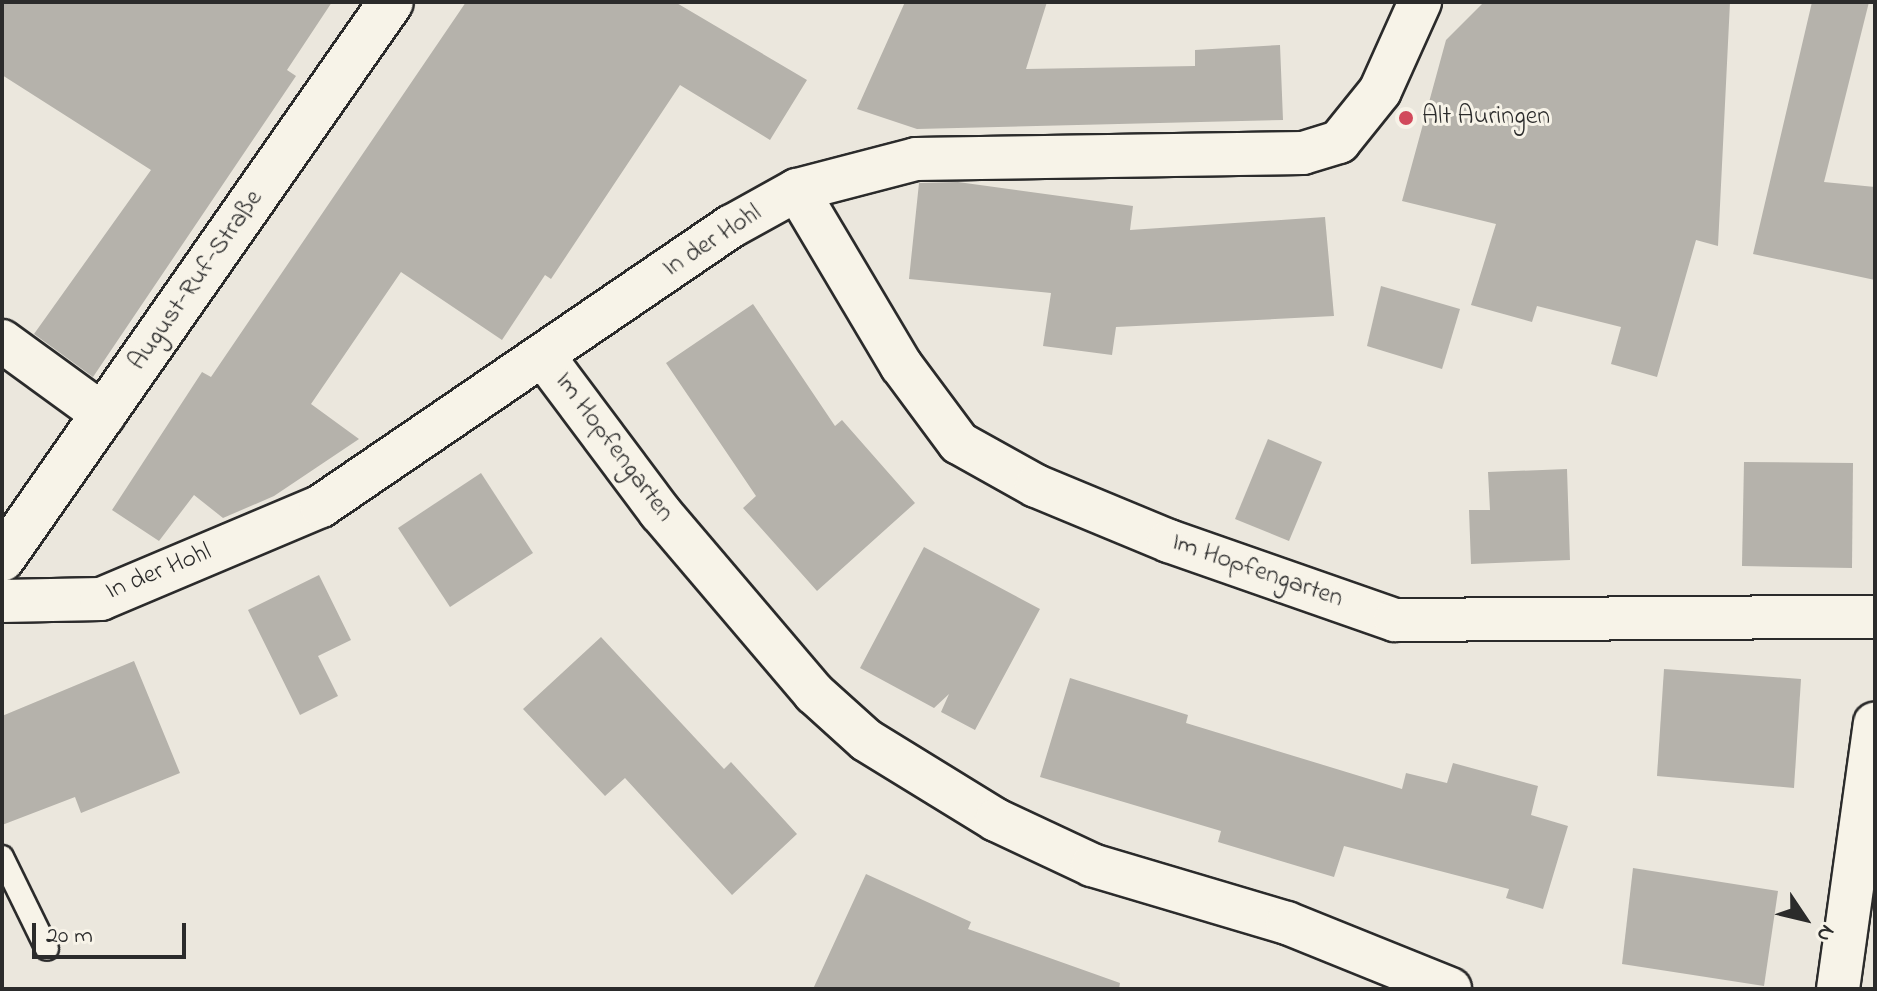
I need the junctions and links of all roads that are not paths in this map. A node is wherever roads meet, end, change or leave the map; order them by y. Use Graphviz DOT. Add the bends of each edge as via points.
graph roads {
  1 [pos="391,2"];
  2 [pos="1420,2"];
  3 [pos="797,190"];
  4 [pos="2,341"];
  5 [pos="544,357"];
  6 [pos="104,415"];
  7 [pos="7,543"];
  8 [pos="2,601"];
  9 [pos="1875,617"];
  10 [pos="1875,724"];
  11 [pos="2,857"];
  12 [pos="47,949"];
  13 [pos="1450,989"];
  14 [pos="1838,989"];
  1 -- 6 [label="street, August-Ruf-Straße"];
  2 -- 3 [label="street, In der Hohl" via="1370,105 1339,142 1303,153 916,159"];
  3 -- 5 [label="street, In der Hohl" via="732,226"];
  3 -- 9 [label="street, Im Hopfengarten" via="901,365 959,443 1036,486 1169,541 1395,620"];
  4 -- 6 [label="street"];
  5 -- 8 [label="street, In der Hohl" via="321,506 101,599"];
  5 -- 13 [label="street, Im Hopfengarten" via="660,512 814,693 866,740 996,820 1092,865 1287,923"];
  6 -- 7 [label="street, August-Ruf-Straße"];
  10 -- 14 [label="street"];
  11 -- 12 [label="lane"];
}
